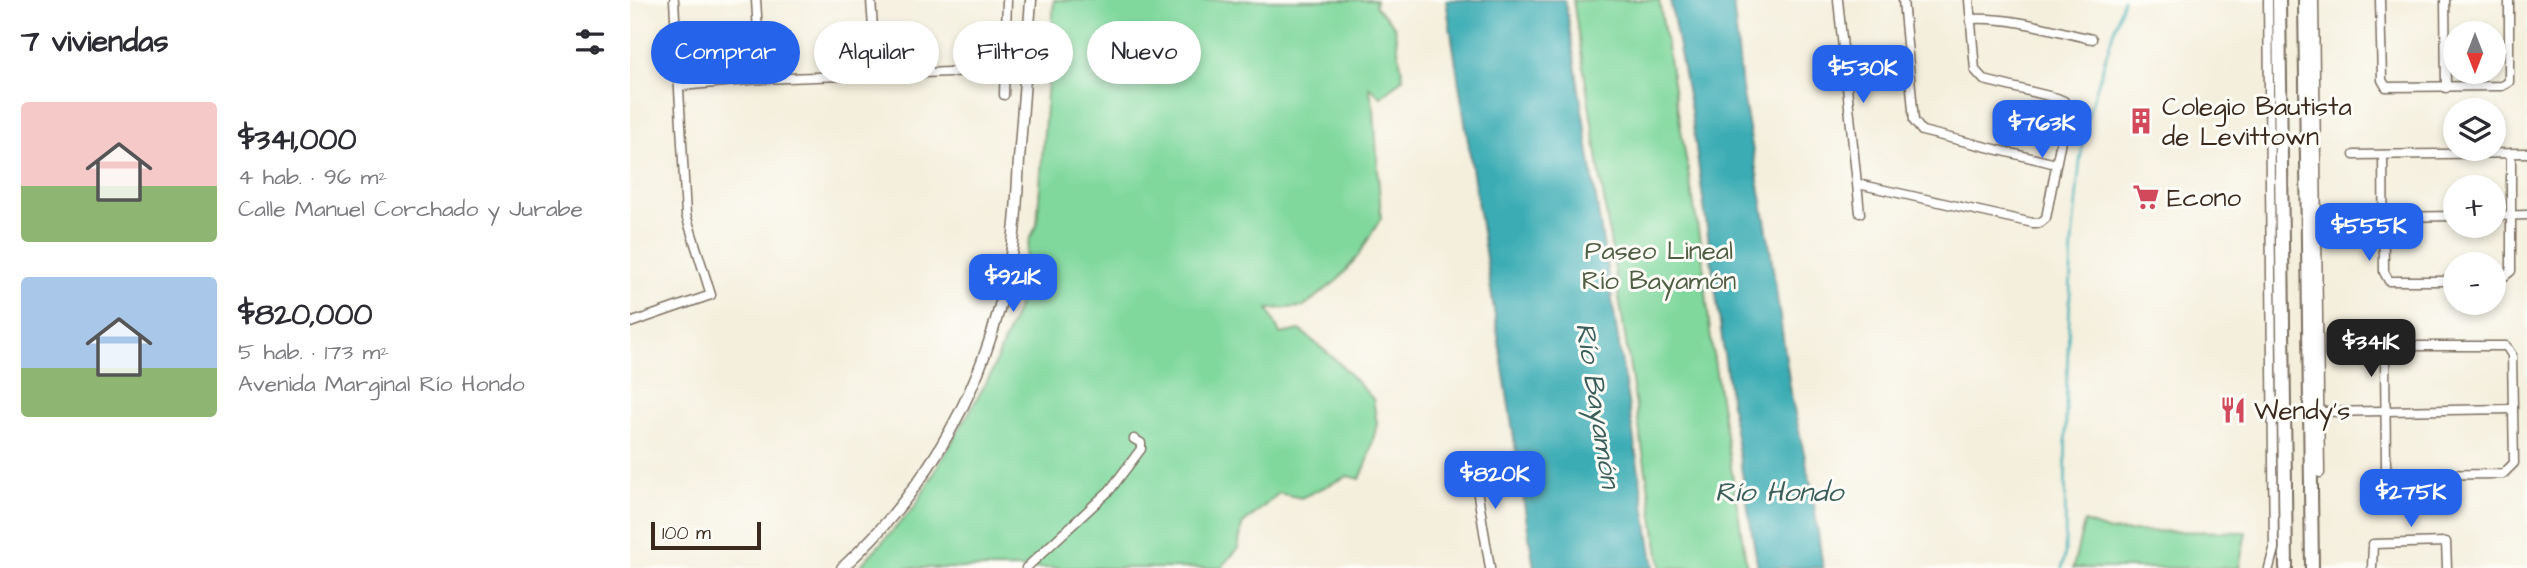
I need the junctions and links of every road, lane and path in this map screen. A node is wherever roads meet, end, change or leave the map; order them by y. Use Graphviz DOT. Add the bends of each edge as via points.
graph roads {
  1 [pos="674,0"];
  2 [pos="756,0"];
  3 [pos="871,0"];
  4 [pos="1007,0"];
  5 [pos="1031,0"];
  6 [pos="1838,0"];
  7 [pos="1903,0"];
  8 [pos="1969,0"];
  9 [pos="2268,0"];
  10 [pos="2279,0"];
  11 [pos="2305,0"];
  12 [pos="2314,0"];
  13 [pos="2380,0"];
  14 [pos="2445,0"];
  15 [pos="2509,0"];
  16 [pos="1971,19"];
  17 [pos="757,21"];
  18 [pos="872,21"];
  19 [pos="1006,21"];
  20 [pos="2092,39"];
  21 [pos="953,72"];
  22 [pos="800,78"];
  23 [pos="703,84"];
  24 [pos="1003,84"];
  25 [pos="680,86"];
  26 [pos="2446,88"];
  27 [pos="1003,96"];
  28 [pos="2511,153"];
  29 [pos="2527,153"];
  30 [pos="2354,155"];
  31 [pos="2383,155"];
  32 [pos="2056,164"];
  33 [pos="1858,184"];
  34 [pos="1860,214"];
  35 [pos="2506,215"];
  36 [pos="2510,215"];
  37 [pos="2527,215"];
  38 [pos="2443,216"];
  39 [pos="2383,217"];
  40 [pos="2317,218"];
  41 [pos="2506,276"];
  42 [pos="2443,281"];
  43 [pos="630,323"];
  44 [pos="2513,409"];
  45 [pos="2386,411"];
  46 [pos="2319,412"];
  47 [pos="1134,439"];
  48 [pos="1472,459"];
  49 [pos="2320,473"];
  50 [pos="842,568"];
  51 [pos="1026,568"];
  52 [pos="1490,568"];
  53 [pos="2269,568"];
  54 [pos="2286,568"];
  55 [pos="2312,568"];
  56 [pos="2372,568"];
  57 [pos="2447,568"];
  1 -- 25 [label="street"];
  2 -- 17 [label="street"];
  3 -- 18 [label="street"];
  4 -- 19 [label="street"];
  5 -- 50 [label="street" via="1014,234 1003,297 984,359 937,456 897,512"];
  6 -- 33 [label="street"];
  7 -- 32 [label="street" via="1917,128"];
  8 -- 16 [label="street"];
  9 -- 53 [label="street" via="2274,549"];
  10 -- 54 [label="main road"];
  11 -- 55 [label="main road"];
  12 -- 40 [label="street"];
  13 -- 26 [label="street" via="2382,79 2386,86"];
  14 -- 26 [label="street"];
  15 -- 26 [label="street" via="2509,82"];
  16 -- 20 [label="street" via="2011,20"];
  16 -- 32 [label="street" via="1979,76 2064,101 2067,109"];
  21 -- 22 [label="street"];
  23 -- 25 [label="street"];
  24 -- 27 [label="street"];
  25 -- 43 [label="street" via="686,215 710,295"];
  28 -- 29 [label="street"];
  28 -- 31 [label="street"];
  28 -- 36 [label="street"];
  30 -- 31 [label="street"];
  31 -- 39 [label="street"];
  32 -- 33 [label="street" via="2046,218 2040,223"];
  33 -- 34 [label="street"];
  35 -- 36 [label="street"];
  36 -- 37 [label="street"];
  36 -- 41 [label="street" via="2511,271"];
  38 -- 39 [label="street"];
  39 -- 40 [label="street"];
  39 -- 42 [label="street" via="2384,272 2389,281"];
  40 -- 46 [label="street"];
  44 -- 45 [label="street"];
  44 -- 45 [label="street" via="2512,355 2506,346 2402,346 2389,348 2385,355"];
  44 -- 45 [label="street" via="2514,463 2503,474 2393,475 2386,467"];
  45 -- 46 [label="street"];
  46 -- 49 [label="street"];
  47 -- 51 [label="street" via="1142,449 1110,490"];
  48 -- 52 [label="street"];
  56 -- 57 [label="street" via="2373,544 2446,542"];
}
